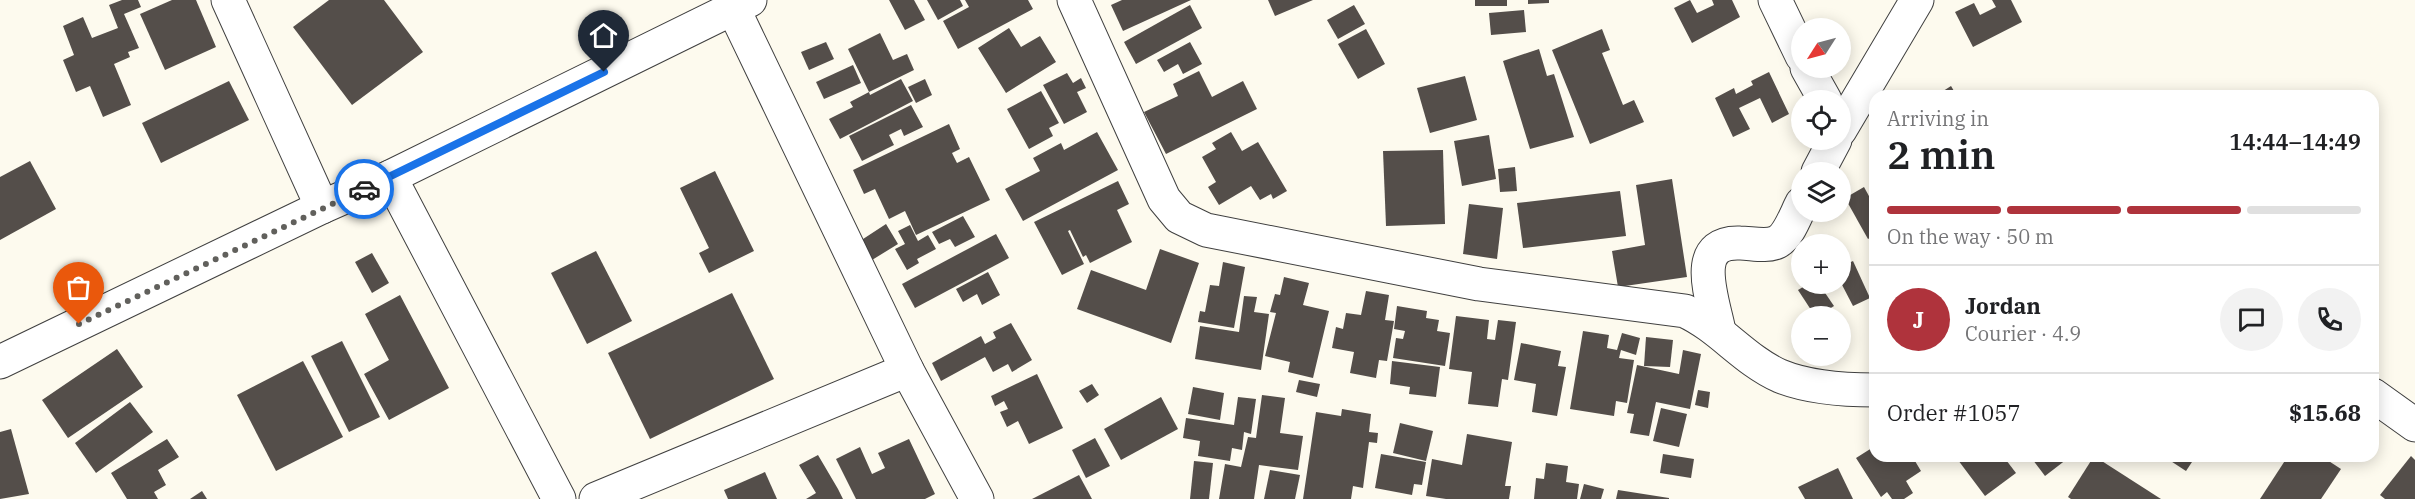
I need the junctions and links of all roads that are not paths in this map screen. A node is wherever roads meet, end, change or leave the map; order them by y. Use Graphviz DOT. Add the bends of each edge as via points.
graph roads {
  1 [pos="228,0"];
  2 [pos="1074,0"];
  3 [pos="1776,0"];
  4 [pos="1917,0"];
  5 [pos="737,3"];
  6 [pos="1791,32"];
  7 [pos="1851,112"];
  8 [pos="390,177"];
  9 [pos="322,207"];
  10 [pos="1792,222"];
  11 [pos="1719,331"];
  12 [pos="0,362"];
  13 [pos="907,370"];
  14 [pos="1869,390"];
  15 [pos="2379,399"];
  16 [pos="2415,425"];
  17 [pos="559,499"];
  18 [pos="596,499"];
  19 [pos="977,499"];
  1 -- 9 [label="street"];
  2 -- 11 [label="street" via="1164,199 1188,221 1206,230 1468,282 1684,311"];
  3 -- 6 [label="street"];
  4 -- 7 [label="street"];
  5 -- 8 [label="street"];
  5 -- 13 [label="street"];
  8 -- 9 [label="street"];
  8 -- 17 [label="street"];
  9 -- 12 [label="street"];
  10 -- 11 [label="street" via="1783,238 1775,243 1726,243 1712,251 1707,265"];
  11 -- 14 [label="street" via="1780,376 1836,389"];
  13 -- 18 [label="street"];
  13 -- 19 [label="street"];
  15 -- 16 [label="street"];
}
